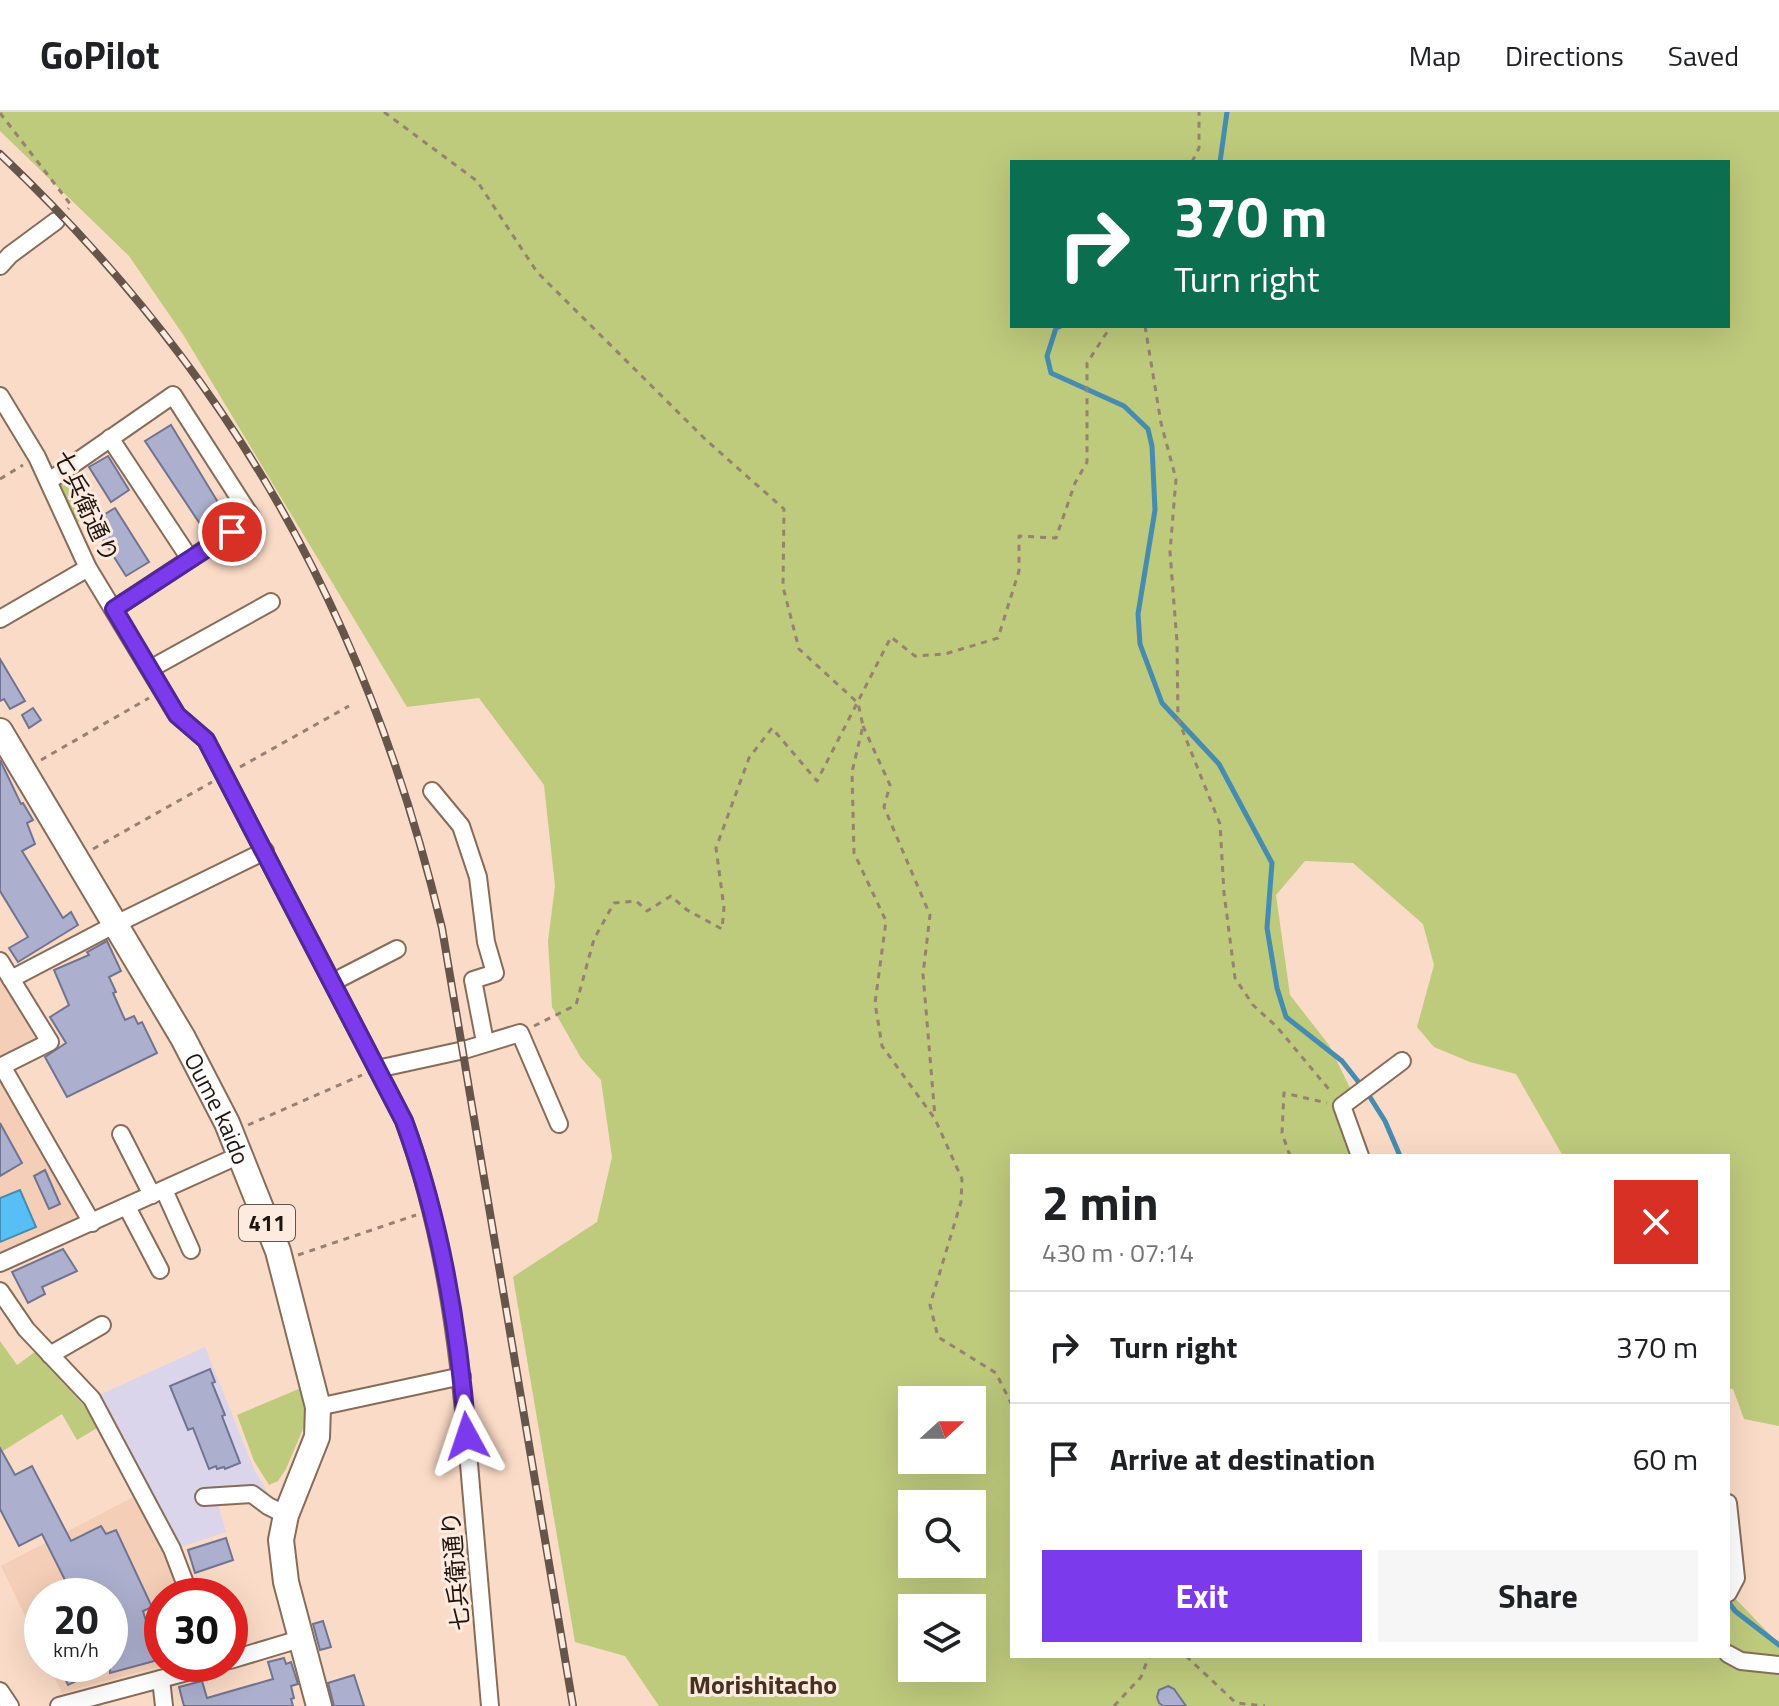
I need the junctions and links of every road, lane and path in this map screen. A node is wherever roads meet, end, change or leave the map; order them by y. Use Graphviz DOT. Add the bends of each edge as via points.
graph roads {
  1 [pos="384,112"];
  2 [pos="1199,112"];
  3 [pos="2,113"];
  4 [pos="1193,160"];
  5 [pos="56,221"];
  6 [pos="0,266"];
  7 [pos="1110,328"];
  8 [pos="1145,328"];
  9 [pos="0,396"];
  10 [pos="110,438"];
  11 [pos="37,457"];
  12 [pos="0,479"];
  13 [pos="49,481"];
  14 [pos="190,559"];
  15 [pos="88,568"];
  16 [pos="271,602"];
  17 [pos="114,609"];
  18 [pos="0,619"];
  19 [pos="150,669"];
  20 [pos="163,690"];
  21 [pos="858,703"];
  22 [pos="863,726"];
  23 [pos="0,731"];
  24 [pos="23,770"];
  25 [pos="432,791"];
  26 [pos="265,851"];
  27 [pos="114,925"];
  28 [pos="397,949"];
  29 [pos="0,961"];
  30 [pos="11,979"];
  31 [pos="333,982"];
  32 [pos="520,1033"];
  33 [pos="485,1042"];
  34 [pos="1402,1061"];
  35 [pos="377,1069"];
  36 [pos="1349,1101"];
  37 [pos="935,1119"];
  38 [pos="559,1124"];
  39 [pos="121,1134"];
  40 [pos="235,1144"];
  41 [pos="1289,1154"];
  42 [pos="1360,1154"];
  43 [pos="158,1192"];
  44 [pos="127,1207"];
  45 [pos="431,1210"];
  46 [pos="92,1223"];
  47 [pos="191,1250"];
  48 [pos="281,1260"];
  49 [pos="0,1263"];
  50 [pos="160,1270"];
  51 [pos="0,1291"];
  52 [pos="102,1325"];
  53 [pos="50,1355"];
  54 [pos="462,1376"];
  55 [pos="1010,1401"];
  56 [pos="318,1407"];
  57 [pos="204,1497"];
  58 [pos="286,1515"];
  59 [pos="1730,1522"];
  60 [pos="183,1578"];
  61 [pos="1730,1590"];
  62 [pos="300,1639"];
  63 [pos="248,1655"];
  64 [pos="1148,1658"];
  65 [pos="1188,1658"];
  66 [pos="1735,1658"];
  67 [pos="1779,1665"];
  68 [pos="150,1682"];
  69 [pos="161,1682"];
  70 [pos="0,1691"];
  71 [pos="10,1706"];
  72 [pos="59,1706"];
  73 [pos="164,1706"];
  74 [pos="319,1706"];
  75 [pos="490,1706"];
  76 [pos="1114,1706"];
  77 [pos="1265,1706"];
  1 -- 21 [label="path" via="477,181 537,272 706,440 784,509 783,587 799,649"];
  2 -- 4 [label="path" via="1199,148"];
  3 -- 5 [label="path" via="71,205"];
  5 -- 6 [label="street"];
  7 -- 21 [label="path" via="1087,363 1087,462 1056,538 1019,536 1019,571 998,638 945,654 915,656 891,637"];
  8 -- 36 [label="path" via="1176,479 1170,552 1178,719 1220,824 1235,978 1253,1005"];
  9 -- 11 [label="street, 七兵衛通り"];
  10 -- 13 [label="street"];
  10 -- 14 [label="street"];
  10 -- 14 [label="street" via="173,395 252,518"];
  11 -- 12 [label="path"];
  11 -- 13 [label="street, 七兵衛通り"];
  13 -- 15 [label="street, 七兵衛通り"];
  14 -- 17 [label="street"];
  15 -- 17 [label="street, 七兵衛通り"];
  15 -- 18 [label="street"];
  16 -- 19 [label="street"];
  17 -- 19 [label="street, 七兵衛通り"];
  19 -- 20 [label="street, 七兵衛通り"];
  20 -- 24 [label="path"];
  20 -- 26 [label="street, 七兵衛通り" via="177,715 206,740"];
  21 -- 22 [label="path"];
  21 -- 32 [label="path" via="817,781 772,728 749,758 716,848 722,929 671,896 647,911 636,901 614,903 594,939 576,1005"];
  22 -- 37 [label="path" via="890,785 884,807 930,915 923,974"];
  22 -- 37 [label="path" via="852,772 854,853 886,921 875,1003 882,1046"];
  23 -- 24 [label="highway, Oume kaido / 411"];
  24 -- 27 [label="highway, Oume kaido / 411"];
  25 -- 33 [label="street" via="461,826 478,877 495,973 473,980"];
  26 -- 27 [label="street"];
  26 -- 31 [label="street, 七兵衛通り"];
  27 -- 30 [label="street"];
  27 -- 40 [label="highway, Oume kaido / 411" via="183,1038"];
  28 -- 31 [label="street"];
  29 -- 30 [label="street"];
  30 -- 46 [label="street" via="50,1042 2,1066"];
  31 -- 35 [label="street, 七兵衛通り"];
  32 -- 33 [label="street"];
  32 -- 38 [label="street"];
  33 -- 35 [label="street"];
  34 -- 36 [label="street"];
  35 -- 40 [label="path"];
  35 -- 45 [label="street, 七兵衛通り" via="404,1121"];
  36 -- 41 [label="path" via="1284,1093 1282,1133"];
  36 -- 42 [label="street"];
  37 -- 55 [label="path" via="962,1179 961,1202 930,1305 938,1337 996,1373"];
  39 -- 43 [label="street"];
  40 -- 43 [label="street"];
  40 -- 48 [label="highway, Oume kaido / 411"];
  43 -- 44 [label="street"];
  43 -- 47 [label="street"];
  44 -- 46 [label="street"];
  44 -- 50 [label="street"];
  45 -- 48 [label="path"];
  45 -- 54 [label="street, 七兵衛通り"];
  46 -- 49 [label="street"];
  48 -- 56 [label="highway, Oume kaido / 411"];
  51 -- 53 [label="street"];
  52 -- 53 [label="street"];
  53 -- 60 [label="street" via="92,1399"];
  54 -- 56 [label="street"];
  54 -- 75 [label="street, 七兵衛通り"];
  56 -- 58 [label="highway, Oume kaido / 411" via="312,1455"];
  57 -- 58 [label="street" via="252,1494"];
  58 -- 62 [label="highway, Oume kaido / 411" via="282,1557"];
  59 -- 61 [label="street" via="1736,1578"];
  62 -- 63 [label="street"];
  62 -- 74 [label="highway, Oume kaido / 411"];
  64 -- 76 [label="path" via="1141,1677"];
  65 -- 77 [label="path" via="1236,1703"];
  66 -- 67 [label="street"];
  68 -- 72 [label="street"];
  69 -- 73 [label="street"];
  70 -- 71 [label="street"];
}
